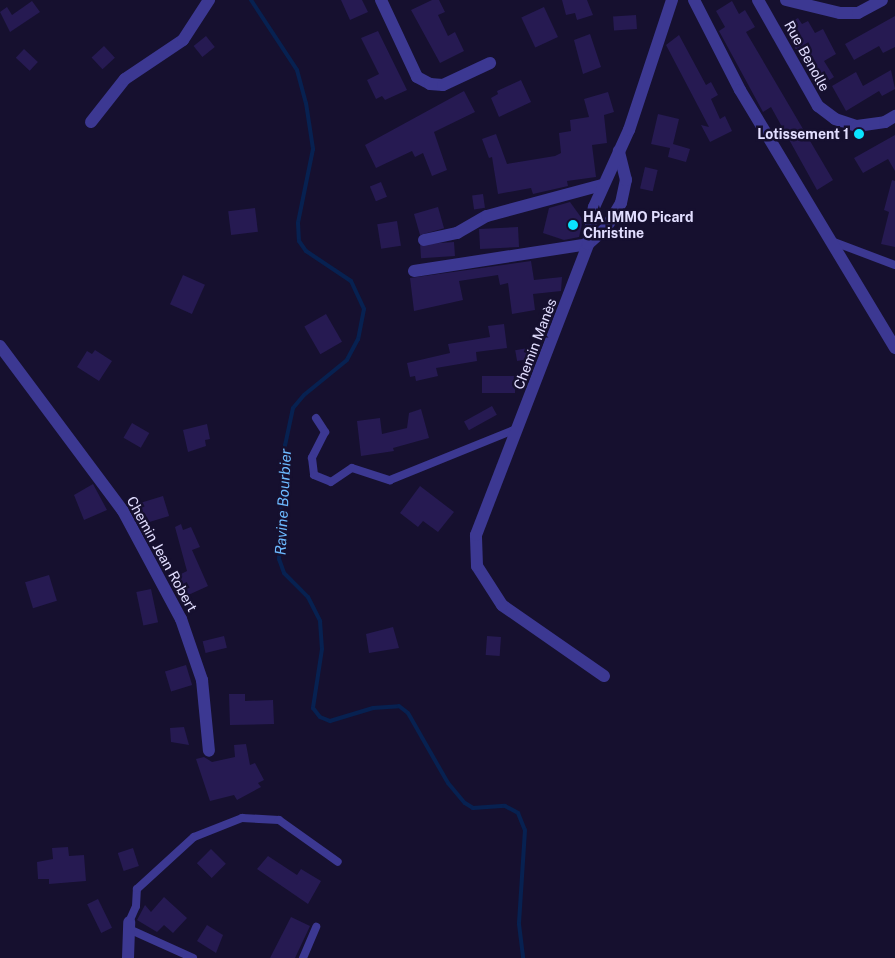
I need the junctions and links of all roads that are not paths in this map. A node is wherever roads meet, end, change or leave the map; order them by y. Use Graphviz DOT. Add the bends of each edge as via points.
graph roads {
  1 [pos="209,0"];
  2 [pos="381,0"];
  3 [pos="672,0"];
  4 [pos="694,0"];
  5 [pos="758,0"];
  6 [pos="786,0"];
  7 [pos="882,0"];
  8 [pos="490,63"];
  9 [pos="895,116"];
  10 [pos="91,122"];
  11 [pos="619,151"];
  12 [pos="602,185"];
  13 [pos="424,240"];
  14 [pos="834,242"];
  15 [pos="588,244"];
  16 [pos="895,265"];
  17 [pos="414,272"];
  18 [pos="0,346"];
  19 [pos="895,348"];
  20 [pos="316,418"];
  21 [pos="520,428"];
  22 [pos="604,676"];
  23 [pos="209,751"];
  24 [pos="338,862"];
  25 [pos="130,926"];
  26 [pos="316,928"];
  27 [pos="128,958"];
  28 [pos="193,958"];
  29 [pos="303,958"];
  1 -- 10 [label="street" via="183,40 125,79"];
  2 -- 8 [label="street" via="417,77 430,84 443,85"];
  3 -- 11 [label="street, Chemin Manès"];
  4 -- 14 [label="street" via="740,90"];
  5 -- 9 [label="street, Rue Benolle" via="818,106 834,119 858,126 885,122"];
  6 -- 7 [label="street" via="840,13 858,12"];
  11 -- 12 [label="street, Chemin Manès"];
  11 -- 15 [label="street" via="626,180 621,203 606,228"];
  12 -- 13 [label="street" via="487,216 457,233"];
  12 -- 15 [label="street, Chemin Manès" via="589,226"];
  14 -- 16 [label="lane"];
  14 -- 19 [label="street"];
  15 -- 17 [label="street"];
  15 -- 21 [label="street, Chemin Manès"];
  18 -- 23 [label="street, Chemin Jean Robert" via="123,511 181,619 202,680"];
  20 -- 21 [label="lane" via="325,432 312,458 314,475 331,482 352,468 390,480"];
  21 -- 22 [label="street, Chemin Manès" via="478,524 477,566 502,605"];
  24 -- 25 [label="lane" via="279,820 242,818 194,837 137,889"];
  25 -- 27 [label="street"];
  25 -- 28 [label="lane"];
  26 -- 29 [label="lane"];
}
